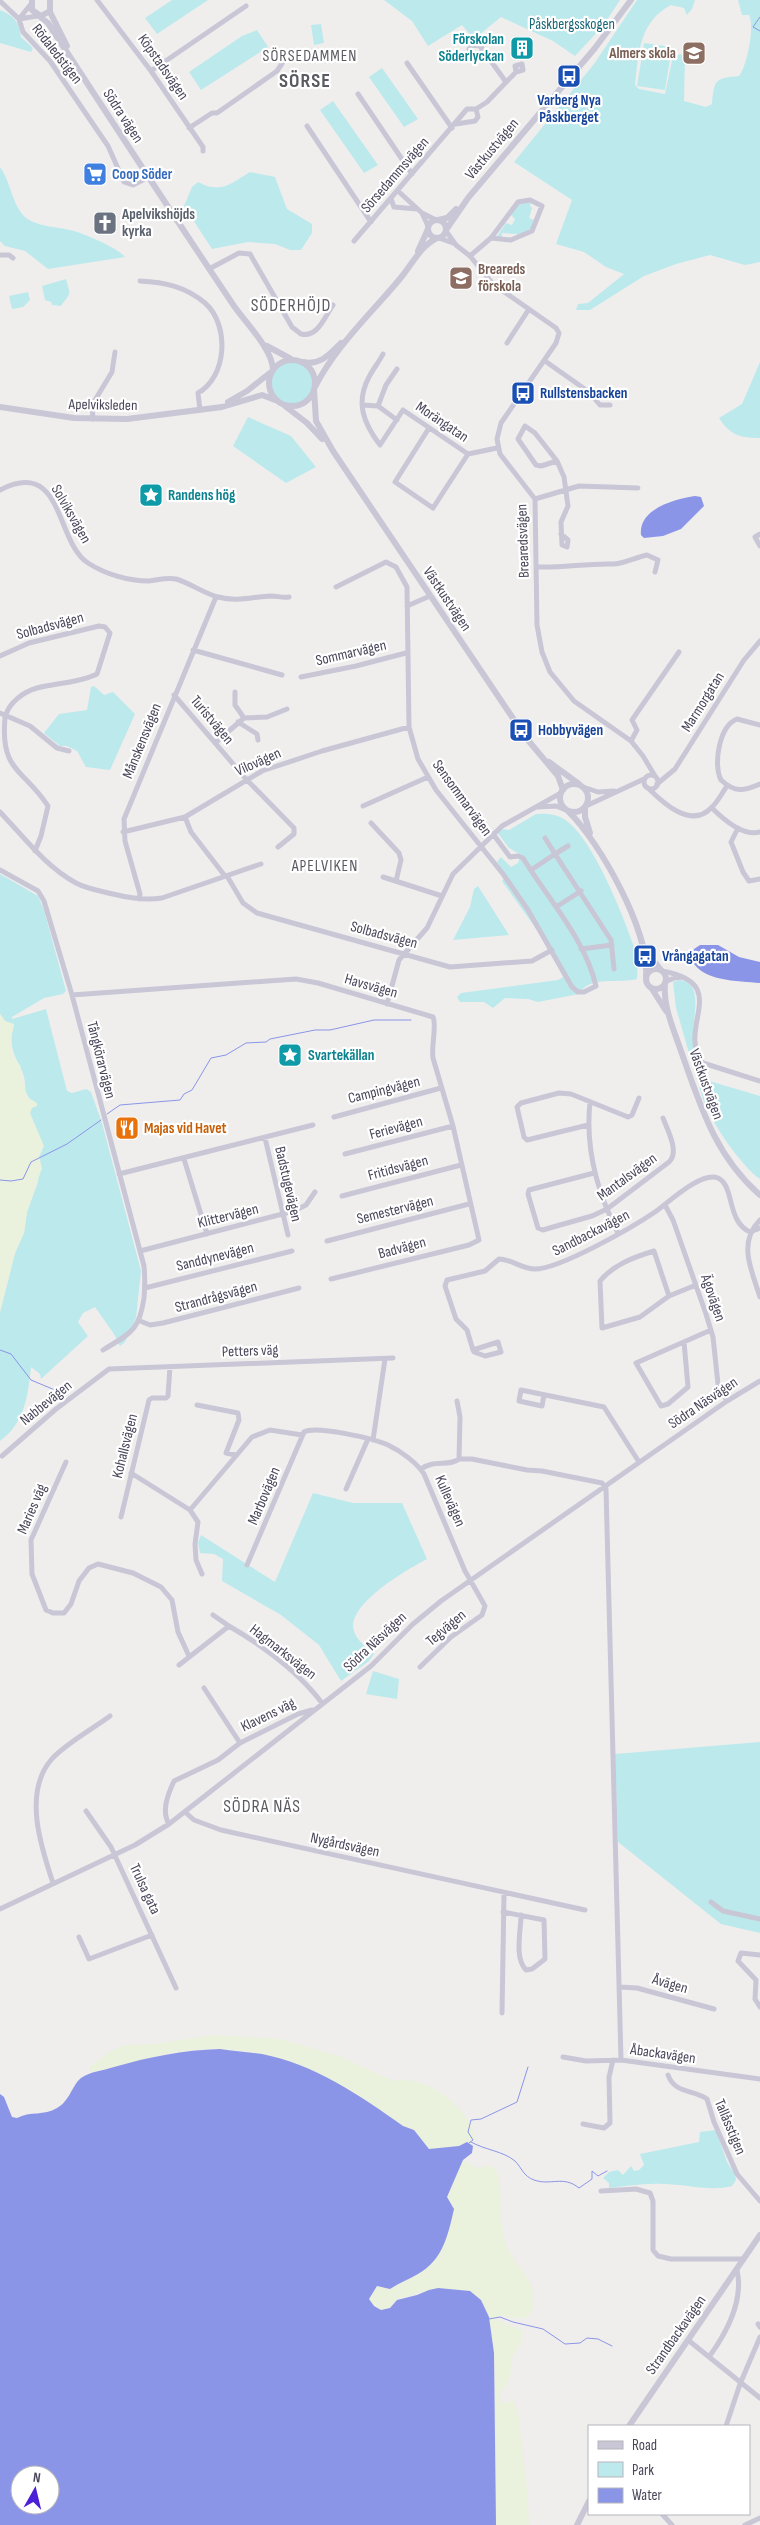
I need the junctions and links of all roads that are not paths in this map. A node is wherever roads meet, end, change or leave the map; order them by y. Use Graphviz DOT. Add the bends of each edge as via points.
graph roads {
  1 [pos="97,0"];
  2 [pos="631,0"];
  3 [pos="0,1"];
  4 [pos="32,1"];
  5 [pos="52,4"];
  6 [pos="246,6"];
  7 [pos="38,16"];
  8 [pos="19,19"];
  9 [pos="482,48"];
  10 [pos="283,62"];
  11 [pos="407,63"];
  12 [pos="151,71"];
  13 [pos="516,72"];
  14 [pos="86,82"];
  15 [pos="506,82"];
  16 [pos="358,94"];
  17 [pos="476,110"];
  18 [pos="307,126"];
  19 [pos="453,126"];
  20 [pos="189,128"];
  21 [pos="203,152"];
  22 [pos="412,174"];
  23 [pos="149,177"];
  24 [pos="398,191"];
  25 [pos="468,198"];
  26 [pos="391,199"];
  27 [pos="420,211"];
  28 [pos="437,220"];
  29 [pos="371,222"];
  30 [pos="428,227"];
  31 [pos="446,231"];
  32 [pos="438,238"];
  33 [pos="491,238"];
  34 [pos="354,242"];
  35 [pos="456,245"];
  36 [pos="0,255"];
  37 [pos="417,255"];
  38 [pos="470,256"];
  39 [pos="13,258"];
  40 [pos="210,269"];
  41 [pos="140,281"];
  42 [pos="333,305"];
  43 [pos="529,309"];
  44 [pos="357,329"];
  45 [pos="256,337"];
  46 [pos="507,343"];
  47 [pos="115,352"];
  48 [pos="383,354"];
  49 [pos="299,361"];
  50 [pos="545,361"];
  51 [pos="397,370"];
  52 [pos="272,371"];
  53 [pos="315,388"];
  54 [pos="275,400"];
  55 [pos="284,405"];
  56 [pos="362,405"];
  57 [pos="610,405"];
  58 [pos="378,406"];
  59 [pos="0,407"];
  60 [pos="203,410"];
  61 [pos="92,419"];
  62 [pos="397,420"];
  63 [pos="429,428"];
  64 [pos="498,448"];
  65 [pos="333,451"];
  66 [pos="468,454"];
  67 [pos="557,461"];
  68 [pos="638,488"];
  69 [pos="568,489"];
  70 [pos="0,490"];
  71 [pos="535,499"];
  72 [pos="561,534"];
  73 [pos="758,536"];
  74 [pos="760,546"];
  75 [pos="537,567"];
  76 [pos="655,572"];
  77 [pos="336,587"];
  78 [pos="430,596"];
  79 [pos="216,597"];
  80 [pos="290,597"];
  81 [pos="407,606"];
  82 [pos="760,641"];
  83 [pos="194,650"];
  84 [pos="679,652"];
  85 [pos="406,653"];
  86 [pos="0,656"];
  87 [pos="282,675"];
  88 [pos="300,677"];
  89 [pos="235,692"];
  90 [pos="174,695"];
  91 [pos="287,709"];
  92 [pos="3,714"];
  93 [pos="244,718"];
  94 [pos="238,722"];
  95 [pos="760,725"];
  96 [pos="409,727"];
  97 [pos="258,740"];
  98 [pos="630,740"];
  99 [pos="215,743"];
  100 [pos="69,751"];
  101 [pos="543,758"];
  102 [pos="646,762"];
  103 [pos="667,776"];
  104 [pos="428,777"];
  105 [pos="655,777"];
  106 [pos="645,778"];
  107 [pos="246,779"];
  108 [pos="760,784"];
  109 [pos="657,785"];
  110 [pos="582,786"];
  111 [pos="630,786"];
  112 [pos="728,786"];
  113 [pos="647,787"];
  114 [pos="620,791"];
  115 [pos="562,792"];
  116 [pos="659,798"];
  117 [pos="362,806"];
  118 [pos="586,807"];
  119 [pos="535,808"];
  120 [pos="712,808"];
  121 [pos="567,810"];
  122 [pos="0,812"];
  123 [pos="185,817"];
  124 [pos="371,822"];
  125 [pos="738,828"];
  126 [pos="123,832"];
  127 [pos="760,832"];
  128 [pos="493,834"];
  129 [pos="545,838"];
  130 [pos="592,839"];
  131 [pos="481,845"];
  132 [pos="568,846"];
  133 [pos="278,847"];
  134 [pos="35,851"];
  135 [pos="555,854"];
  136 [pos="261,864"];
  137 [pos="0,870"];
  138 [pos="530,870"];
  139 [pos="226,876"];
  140 [pos="383,877"];
  141 [pos="760,879"];
  142 [pos="396,881"];
  143 [pos="581,891"];
  144 [pos="442,896"];
  145 [pos="140,899"];
  146 [pos="556,907"];
  147 [pos="642,943"];
  148 [pos="612,944"];
  149 [pos="580,949"];
  150 [pos="552,950"];
  151 [pos="403,953"];
  152 [pos="614,969"];
  153 [pos="661,971"];
  154 [pos="646,976"];
  155 [pos="685,978"];
  156 [pos="665,983"];
  157 [pos="652,989"];
  158 [pos="72,996"];
  159 [pos="387,1004"];
  160 [pos="668,1013"];
  161 [pos="760,1081"];
  162 [pos="441,1088"];
  163 [pos="639,1098"];
  164 [pos="590,1102"];
  165 [pos="334,1117"];
  166 [pos="663,1118"];
  167 [pos="313,1125"];
  168 [pos="588,1125"];
  169 [pos="452,1126"];
  170 [pos="265,1138"];
  171 [pos="345,1154"];
  172 [pos="184,1159"];
  173 [pos="728,1160"];
  174 [pos="461,1165"];
  175 [pos="594,1173"];
  176 [pos="119,1174"];
  177 [pos="760,1189"];
  178 [pos="315,1192"];
  179 [pos="760,1195"];
  180 [pos="342,1196"];
  181 [pos="470,1204"];
  182 [pos="665,1205"];
  183 [pos="607,1209"];
  184 [pos="282,1215"];
  185 [pos="760,1220"];
  186 [pos="760,1228"];
  187 [pos="750,1232"];
  188 [pos="618,1233"];
  189 [pos="207,1234"];
  190 [pos="288,1235"];
  191 [pos="479,1240"];
  192 [pos="327,1241"];
  193 [pos="292,1251"];
  194 [pos="140,1252"];
  195 [pos="331,1279"];
  196 [pos="696,1284"];
  197 [pos="145,1288"];
  198 [pos="299,1288"];
  199 [pos="669,1296"];
  200 [pos="760,1297"];
  201 [pos="140,1321"];
  202 [pos="711,1330"];
  203 [pos="684,1342"];
  204 [pos="103,1350"];
  205 [pos="473,1350"];
  206 [pos="393,1358"];
  207 [pos="385,1359"];
  208 [pos="170,1367"];
  209 [pos="107,1370"];
  210 [pos="760,1381"];
  211 [pos="544,1395"];
  212 [pos="727,1400"];
  213 [pos="457,1401"];
  214 [pos="197,1405"];
  215 [pos="302,1435"];
  216 [pos="370,1440"];
  217 [pos="2,1456"];
  218 [pos="236,1456"];
  219 [pos="458,1459"];
  220 [pos="66,1462"];
  221 [pos="639,1462"];
  222 [pos="421,1469"];
  223 [pos="131,1473"];
  224 [pos="605,1486"];
  225 [pos="346,1489"];
  226 [pos="190,1510"];
  227 [pos="121,1518"];
  228 [pos="247,1565"];
  229 [pos="202,1574"];
  230 [pos="470,1581"];
  231 [pos="213,1615"];
  232 [pos="229,1626"];
  233 [pos="189,1656"];
  234 [pos="179,1666"];
  235 [pos="420,1667"];
  236 [pos="204,1688"];
  237 [pos="322,1703"];
  238 [pos="312,1710"];
  239 [pos="110,1716"];
  240 [pos="240,1743"];
  241 [pos="86,1811"];
  242 [pos="185,1812"];
  243 [pos="169,1824"];
  244 [pos="115,1854"];
  245 [pos="53,1883"];
  246 [pos="504,1893"];
  247 [pos="712,1902"];
  248 [pos="0,1909"];
  249 [pos="584,1910"];
  250 [pos="503,1912"];
  251 [pos="521,1915"];
  252 [pos="760,1920"];
  253 [pos="152,1935"];
  254 [pos="79,1937"];
  255 [pos="760,1955"];
  256 [pos="620,1987"];
  257 [pos="176,1988"];
  258 [pos="760,2008"];
  259 [pos="714,2009"];
  260 [pos="502,2013"];
  261 [pos="563,2057"];
  262 [pos="613,2060"];
  263 [pos="621,2060"];
  264 [pos="668,2075"];
  265 [pos="760,2079"];
  266 [pos="583,2124"];
  267 [pos="601,2191"];
  268 [pos="760,2201"];
  269 [pos="760,2236"];
  270 [pos="744,2258"];
  271 [pos="737,2270"];
  272 [pos="760,2337"];
  273 [pos="688,2340"];
  274 [pos="709,2357"];
  275 [pos="740,2384"];
  276 [pos="760,2398"];
  277 [pos="630,2425"];
  278 [pos="726,2425"];
  279 [pos="588,2503"];
  280 [pos="663,2515"];
  281 [pos="760,2518"];
  282 [pos="576,2525"];
  283 [pos="672,2525"];
  284 [pos="745,2525"];
  1 -- 12 [label="street, Köpstadsvägen"];
  2 -- 25 [label="street, Västkustvägen"];
  3 -- 8 [label="street"];
  4 -- 7 [label="street, Södra vägen" via="32,12"];
  4 -- 8 [label="street"];
  5 -- 7 [label="street"];
  5 -- 14 [label="street, Södra vägen"];
  6 -- 12 [label="street"];
  7 -- 8 [label="street"];
  7 -- 14 [label="street, Södra vägen" via="48,23"];
  8 -- 23 [label="street, Rödaledstigen" via="23,32 45,54 108,146 124,182 133,185"];
  9 -- 15 [label="street"];
  10 -- 20 [label="street" via="277,71"];
  11 -- 19 [label="street"];
  12 -- 20 [label="street, Köpstadsvägen"];
  13 -- 15 [label="street, Sörsedammsvägen"];
  14 -- 23 [label="street, Södra vägen"];
  15 -- 17 [label="street, Sörsedammsvägen"];
  16 -- 22 [label="street"];
  17 -- 19 [label="street, Sörsedammsvägen" via="467,109"];
  17 -- 19 [label="street, Sörsedammsvägen" via="478,117 475,120"];
  18 -- 29 [label="street"];
  19 -- 22 [label="street, Sörsedammsvägen"];
  20 -- 21 [label="street, Köpstadsvägen" via="203,147"];
  22 -- 24 [label="street, Sörsedammsvägen"];
  23 -- 40 [label="street, Södra vägen"];
  24 -- 26 [label="street, Sörsedammsvägen"];
  24 -- 27 [label="street"];
  25 -- 28 [label="street, Västkustvägen" via="450,216"];
  25 -- 31 [label="street, Västkustvägen"];
  26 -- 27 [label="street" via="394,207"];
  26 -- 29 [label="street, Sörsedammsvägen"];
  27 -- 28 [label="street"];
  27 -- 30 [label="street"];
  28 -- 30 [label="street"];
  28 -- 31 [label="street" via="444,223"];
  29 -- 34 [label="street, Sörsedammsvägen"];
  30 -- 32 [label="street" via="430,234"];
  30 -- 37 [label="street"];
  31 -- 32 [label="street"];
  31 -- 35 [label="street"];
  32 -- 35 [label="street"];
  32 -- 37 [label="street" via="429,242"];
  33 -- 33 [label="street" via="511,240 532,230 542,206 530,200 518,202"];
  33 -- 38 [label="street"];
  35 -- 38 [label="street"];
  36 -- 39 [label="street"];
  37 -- 44 [label="street"];
  38 -- 43 [label="street" via="493,284"];
  40 -- 42 [label="street" via="242,252 248,253 292,327 301,334 312,333 319,327"];
  40 -- 45 [label="street, Södra vägen"];
  41 -- 60 [label="street" via="165,283 187,291 207,304 216,319 222,342 221,360 209,385 198,393"];
  43 -- 46 [label="street"];
  43 -- 50 [label="street" via="559,333"];
  44 -- 49 [label="street" via="321,361 311,364"];
  44 -- 53 [label="street" via="326,368"];
  45 -- 49 [label="street, Södra vägen" via="274,351"];
  45 -- 52 [label="street, Södra vägen" via="272,358"];
  47 -- 61 [label="street" via="112,372 92,405"];
  48 -- 56 [label="street" via="369,377"];
  49 -- 52 [label="street" via="283,362"];
  49 -- 53 [label="street" via="312,372"];
  50 -- 57 [label="street" via="589,392 600,405"];
  50 -- 64 [label="street" via="501,423 497,435"];
  51 -- 58 [label="street" via="386,385"];
  52 -- 54 [label="street" via="269,385"];
  52 -- 60 [label="street, Apelviksleden" via="241,395"];
  53 -- 55 [label="street" via="304,403"];
  53 -- 65 [label="street, Västkustvägen" via="316,421"];
  54 -- 55 [label="street"];
  54 -- 60 [label="street, Apelviksleden" via="262,396"];
  55 -- 65 [label="street, Västkustvägen" via="307,423"];
  56 -- 58 [label="street"];
  56 -- 62 [label="street" via="362,418 380,445"];
  58 -- 62 [label="street"];
  59 -- 61 [label="street, Apelviksleden"];
  60 -- 61 [label="street, Apelviksleden" via="156,417"];
  62 -- 63 [label="street, Morängatan" via="403,410"];
  63 -- 66 [label="street, Morängatan"];
  63 -- 66 [label="street" via="395,482 433,508"];
  64 -- 66 [label="street, Morängatan"];
  64 -- 71 [label="street, Brearedsvägen"];
  65 -- 78 [label="street, Västkustvägen"];
  67 -- 67 [label="street" via="530,427 525,426 518,439 536,465"];
  67 -- 69 [label="street"];
  68 -- 69 [label="street" via="579,486"];
  69 -- 71 [label="street"];
  69 -- 72 [label="street" via="568,506 561,522"];
  70 -- 79 [label="street, Solviksvägen" via="19,484 41,486 81,556 98,568 134,580 176,579"];
  71 -- 75 [label="street, Brearedsvägen"];
  73 -- 74 [label="street"];
  75 -- 76 [label="street" via="613,564 647,555 658,560"];
  75 -- 98 [label="street, Brearedsvägen" via="538,638 550,672 574,700"];
  77 -- 81 [label="street, Sensommarvägen" via="389,562 396,567 407,587"];
  78 -- 81 [label="street"];
  78 -- 101 [label="street, Västkustvägen"];
  79 -- 80 [label="street, Solviksvägen" via="246,600"];
  79 -- 83 [label="street, Månskensvägen"];
  81 -- 85 [label="street, Sensommarvägen"];
  82 -- 103 [label="street, Marmorgatan" via="744,660 682,760"];
  83 -- 87 [label="street"];
  83 -- 90 [label="street, Månskensvägen"];
  84 -- 98 [label="street" via="632,720 636,730"];
  85 -- 88 [label="street, Sommarvägen"];
  85 -- 96 [label="street, Sensommarvägen"];
  86 -- 92 [label="street, Solbadsvägen" via="22,646 99,626 110,633 97,674 26,692"];
  89 -- 93 [label="street" via="235,705"];
  90 -- 99 [label="street, Turistvägen"];
  90 -- 126 [label="street, Månskensvägen" via="126,814"];
  91 -- 93 [label="street" via="268,717"];
  92 -- 100 [label="street" via="30,726 57,748"];
  92 -- 134 [label="street" via="2,744 7,757 48,806"];
  93 -- 94 [label="street"];
  94 -- 97 [label="street" via="257,734"];
  94 -- 99 [label="street"];
  95 -- 112 [label="street" via="734,719 720,742 718,773"];
  96 -- 104 [label="street, Sensommarvägen" via="418,760"];
  96 -- 107 [label="street, Vilovägen" via="317,753"];
  98 -- 102 [label="street, Brearedsvägen"];
  99 -- 107 [label="street, Turistvägen"];
  101 -- 110 [label="street, Västkustvägen"];
  101 -- 115 [label="street, Västkustvägen" via="558,776"];
  102 -- 105 [label="street, Brearedsvägen"];
  102 -- 106 [label="street"];
  103 -- 105 [label="street"];
  103 -- 109 [label="street, Marmorgatan"];
  104 -- 117 [label="street"];
  104 -- 131 [label="street, Sensommarvägen"];
  105 -- 106 [label="street"];
  105 -- 109 [label="street"];
  106 -- 111 [label="street"];
  106 -- 113 [label="street"];
  107 -- 123 [label="street, Vilovägen"];
  107 -- 133 [label="street, Turistvägen" via="294,828 294,834"];
  108 -- 112 [label="street" via="743,791"];
  109 -- 113 [label="street"];
  109 -- 116 [label="street"];
  110 -- 114 [label="street" via="598,792"];
  110 -- 115 [label="street" via="572,784"];
  110 -- 118 [label="street" via="588,795"];
  111 -- 113 [label="street"];
  111 -- 114 [label="street"];
  112 -- 120 [label="street"];
  113 -- 116 [label="street"];
  114 -- 118 [label="street"];
  115 -- 119 [label="street"];
  115 -- 121 [label="street" via="561,804"];
  116 -- 120 [label="street" via="686,816"];
  118 -- 121 [label="street" via="577,812"];
  118 -- 130 [label="street, Västkustvägen" via="585,820"];
  119 -- 121 [label="street" via="553,806"];
  119 -- 128 [label="street" via="510,820"];
  120 -- 125 [label="street"];
  121 -- 130 [label="street, Västkustvägen"];
  122 -- 134 [label="street"];
  123 -- 126 [label="street, Vilovägen"];
  123 -- 139 [label="street, Solbadsvägen" via="191,832"];
  124 -- 142 [label="street" via="399,853 401,860"];
  125 -- 127 [label="street" via="750,834"];
  125 -- 141 [label="street" via="731,842 743,872 750,882"];
  126 -- 145 [label="street, Månskensvägen"];
  128 -- 131 [label="street"];
  128 -- 138 [label="street" via="510,857 523,858"];
  129 -- 135 [label="street"];
  130 -- 147 [label="street, Västkustvägen" via="627,905"];
  131 -- 144 [label="street" via="454,874"];
  131 -- 150 [label="street, Sensommarvägen" via="528,910"];
  132 -- 135 [label="street"];
  134 -- 145 [label="street" via="76,883"];
  135 -- 138 [label="street"];
  135 -- 143 [label="street"];
  136 -- 139 [label="street"];
  137 -- 158 [label="street, Tångkörarvägen" via="34,888 42,897"];
  138 -- 146 [label="street"];
  139 -- 145 [label="street" via="162,898"];
  139 -- 151 [label="street, Solbadsvägen" via="243,903 257,913"];
  140 -- 142 [label="street"];
  142 -- 144 [label="street"];
  143 -- 146 [label="street"];
  143 -- 148 [label="street"];
  144 -- 151 [label="street" via="427,928"];
  146 -- 149 [label="street"];
  147 -- 153 [label="street, Västkustvägen"];
  147 -- 154 [label="street, Västkustvägen" via="647,962"];
  148 -- 149 [label="street"];
  148 -- 152 [label="street"];
  149 -- 150 [label="street, Sensommarvägen" via="596,986 584,992 572,987"];
  150 -- 151 [label="street, Solbadsvägen" via="532,961 460,968"];
  151 -- 159 [label="street"];
  153 -- 154 [label="street" via="653,970"];
  153 -- 155 [label="street"];
  153 -- 156 [label="street, Västkustvägen" via="666,977"];
  154 -- 157 [label="street, Västkustvägen" via="646,984"];
  155 -- 156 [label="street" via="674,978"];
  155 -- 161 [label="street" via="695,984 699,995 696,1032 701,1060 712,1067"];
  156 -- 157 [label="street" via="659,989"];
  156 -- 160 [label="street, Västkustvägen"];
  157 -- 160 [label="street, Västkustvägen"];
  158 -- 159 [label="street, Havsvägen" via="296,979"];
  158 -- 176 [label="street, Tångkörarvägen"];
  159 -- 162 [label="street, Havsvägen" via="434,1020 431,1048"];
  160 -- 173 [label="street, Västkustvägen" via="702,1112"];
  162 -- 165 [label="street, Campingvägen"];
  162 -- 169 [label="street, Havsvägen"];
  163 -- 164 [label="street" via="628,1117"];
  164 -- 168 [label="street"];
  164 -- 168 [label="street" via="559,1093 521,1103 517,1107 527,1140"];
  166 -- 183 [label="street, Mantalsvägen" via="674,1151 672,1159"];
  167 -- 170 [label="street"];
  168 -- 175 [label="street"];
  169 -- 171 [label="street, Ferievägen"];
  169 -- 174 [label="street, Havsvägen"];
  170 -- 172 [label="street"];
  170 -- 184 [label="street, Badstugevägen"];
  172 -- 176 [label="street"];
  172 -- 189 [label="street"];
  173 -- 177 [label="street, Västkustvägen"];
  173 -- 179 [label="street, Västkustvägen"];
  174 -- 180 [label="street, Fritidsvägen"];
  174 -- 181 [label="street, Havsvägen"];
  175 -- 183 [label="street"];
  175 -- 183 [label="street, Mantalsvägen" via="532,1189 528,1194 538,1228 543,1230"];
  176 -- 194 [label="street, Tångkörarvägen"];
  178 -- 184 [label="street, Klittervägen" via="306,1205"];
  181 -- 191 [label="street, Havsvägen"];
  181 -- 192 [label="street, Semestervägen"];
  182 -- 187 [label="street, Sandbackavägen" via="701,1180 710,1177 720,1179 736,1221"];
  182 -- 188 [label="street, Sandbackavägen"];
  182 -- 196 [label="street, Ägovägen"];
  183 -- 188 [label="street"];
  184 -- 189 [label="street, Klittervägen"];
  184 -- 190 [label="street, Badstugevägen"];
  185 -- 187 [label="street"];
  186 -- 187 [label="street"];
  187 -- 200 [label="street" via="747,1254"];
  188 -- 205 [label="street, Sandbackavägen" via="549,1268 527,1269 499,1259 485,1271 447,1280 445,1286 456,1319 467,1330"];
  189 -- 194 [label="street, Klittervägen"];
  191 -- 195 [label="street, Badvägen"];
  193 -- 197 [label="street, Sanddynevägen"];
  194 -- 197 [label="street, Tångkörarvägen"];
  196 -- 199 [label="street"];
  196 -- 202 [label="street, Ägovägen"];
  197 -- 201 [label="street, Tångkörarvägen"];
  198 -- 201 [label="street, Strandrågsvägen" via="163,1324 150,1325"];
  199 -- 199 [label="street" via="654,1251 633,1257 600,1281 602,1328 640,1317"];
  201 -- 204 [label="street" via="126,1336"];
  202 -- 203 [label="street"];
  202 -- 212 [label="street, Ägovägen" via="718,1384"];
  203 -- 203 [label="street" via="688,1387 661,1406 636,1363"];
  205 -- 205 [label="street" via="485,1356 501,1352 498,1342"];
  206 -- 207 [label="street, Petters väg"];
  207 -- 208 [label="street, Petters väg"];
  207 -- 216 [label="street"];
  208 -- 209 [label="street, Petters väg"];
  208 -- 223 [label="street, Kohallsvägen" via="168,1396 149,1400"];
  209 -- 217 [label="street, Nabbevägen"];
  210 -- 212 [label="street, Södra Näsvägen"];
  211 -- 211 [label="street" via="521,1390 519,1401 542,1406"];
  211 -- 221 [label="street" via="604,1407"];
  212 -- 221 [label="street, Södra Näsvägen"];
  213 -- 219 [label="street" via="460,1417"];
  214 -- 218 [label="street" via="238,1413 239,1420 226,1453"];
  215 -- 216 [label="street, Kullevägen" via="310,1429"];
  215 -- 218 [label="street, Kullevägen" via="270,1430 263,1432 249,1439"];
  215 -- 228 [label="street, Marbovägen"];
  216 -- 222 [label="street, Kullevägen" via="394,1448"];
  216 -- 225 [label="street"];
  218 -- 226 [label="street, Kullevägen"];
  219 -- 222 [label="street" via="431,1463"];
  219 -- 224 [label="street" via="568,1475"];
  220 -- 233 [label="street, Maries väg" via="30,1549 32,1574 46,1610 59,1614 69,1608 79,1581 93,1566 104,1565 133,1573 161,1587 172,1600 178,1632"];
  221 -- 224 [label="street, Södra Näsvägen"];
  222 -- 230 [label="street, Kullevägen"];
  223 -- 226 [label="street"];
  223 -- 227 [label="street, Kohallsvägen"];
  224 -- 230 [label="street, Södra Näsvägen"];
  224 -- 256 [label="street"];
  226 -- 229 [label="street" via="198,1522 196,1560"];
  230 -- 235 [label="street, Tegvägen" via="485,1606 483,1614 451,1637"];
  230 -- 237 [label="street, Södra Näsvägen" via="421,1616 371,1666"];
  231 -- 232 [label="street"];
  232 -- 233 [label="street, Hagmarksvägen" via="195,1655"];
  232 -- 237 [label="street, Hagmarksvägen" via="288,1668"];
  233 -- 234 [label="street, Hagmarksvägen"];
  236 -- 240 [label="street, Klavens väg"];
  237 -- 238 [label="street, Södra Näsvägen"];
  238 -- 240 [label="street, Klavens väg"];
  238 -- 242 [label="street, Södra Näsvägen"];
  239 -- 245 [label="street" via="50,1760 42,1777 37,1797 37,1820"];
  240 -- 243 [label="street" via="218,1760 174,1781 166,1802 165,1816"];
  241 -- 244 [label="street, Trulsa gata" via="102,1830"];
  242 -- 243 [label="street, Södra Näsvägen"];
  242 -- 246 [label="street, Nygårdsvägen" via="194,1820 221,1830"];
  243 -- 244 [label="street, Södra Näsvägen"];
  244 -- 245 [label="street, Södra Näsvägen"];
  244 -- 253 [label="street, Trulsa gata"];
  245 -- 248 [label="street, Södra Näsvägen"];
  246 -- 249 [label="street, Nygårdsvägen"];
  246 -- 250 [label="street"];
  247 -- 252 [label="street" via="723,1911"];
  250 -- 251 [label="street"];
  250 -- 260 [label="street"];
  251 -- 251 [label="street" via="544,1920 545,1959 526,1970 520,1957"];
  253 -- 254 [label="street, Trulsa gata" via="88,1959"];
  253 -- 257 [label="street, Trulsa gata"];
  255 -- 258 [label="street" via="741,1953 738,1961 756,1980 756,1999"];
  256 -- 259 [label="street, Åvägen" via="637,1988"];
  256 -- 263 [label="street"];
  261 -- 262 [label="street, Åbackavägen" via="586,2061"];
  262 -- 263 [label="street, Åbackavägen"];
  262 -- 266 [label="street" via="608,2077 610,2123 604,2128"];
  263 -- 265 [label="street, Åbackavägen"];
  264 -- 268 [label="street, Tallåsstigen" via="681,2091 707,2099 737,2174"];
  267 -- 270 [label="street" via="636,2189 650,2193 654,2250 658,2256"];
  269 -- 270 [label="street, Strandbackavägen"];
  270 -- 271 [label="street, Strandbackavägen"];
  271 -- 273 [label="street, Strandbackavägen"];
  271 -- 274 [label="street" via="733,2315"];
  272 -- 275 [label="street"];
  273 -- 274 [label="street"];
  273 -- 277 [label="street, Strandbackavägen"];
  274 -- 275 [label="street"];
  275 -- 276 [label="street"];
  275 -- 278 [label="street"];
  279 -- 282 [label="street"];
  280 -- 283 [label="street"];
  281 -- 284 [label="street"];
}
